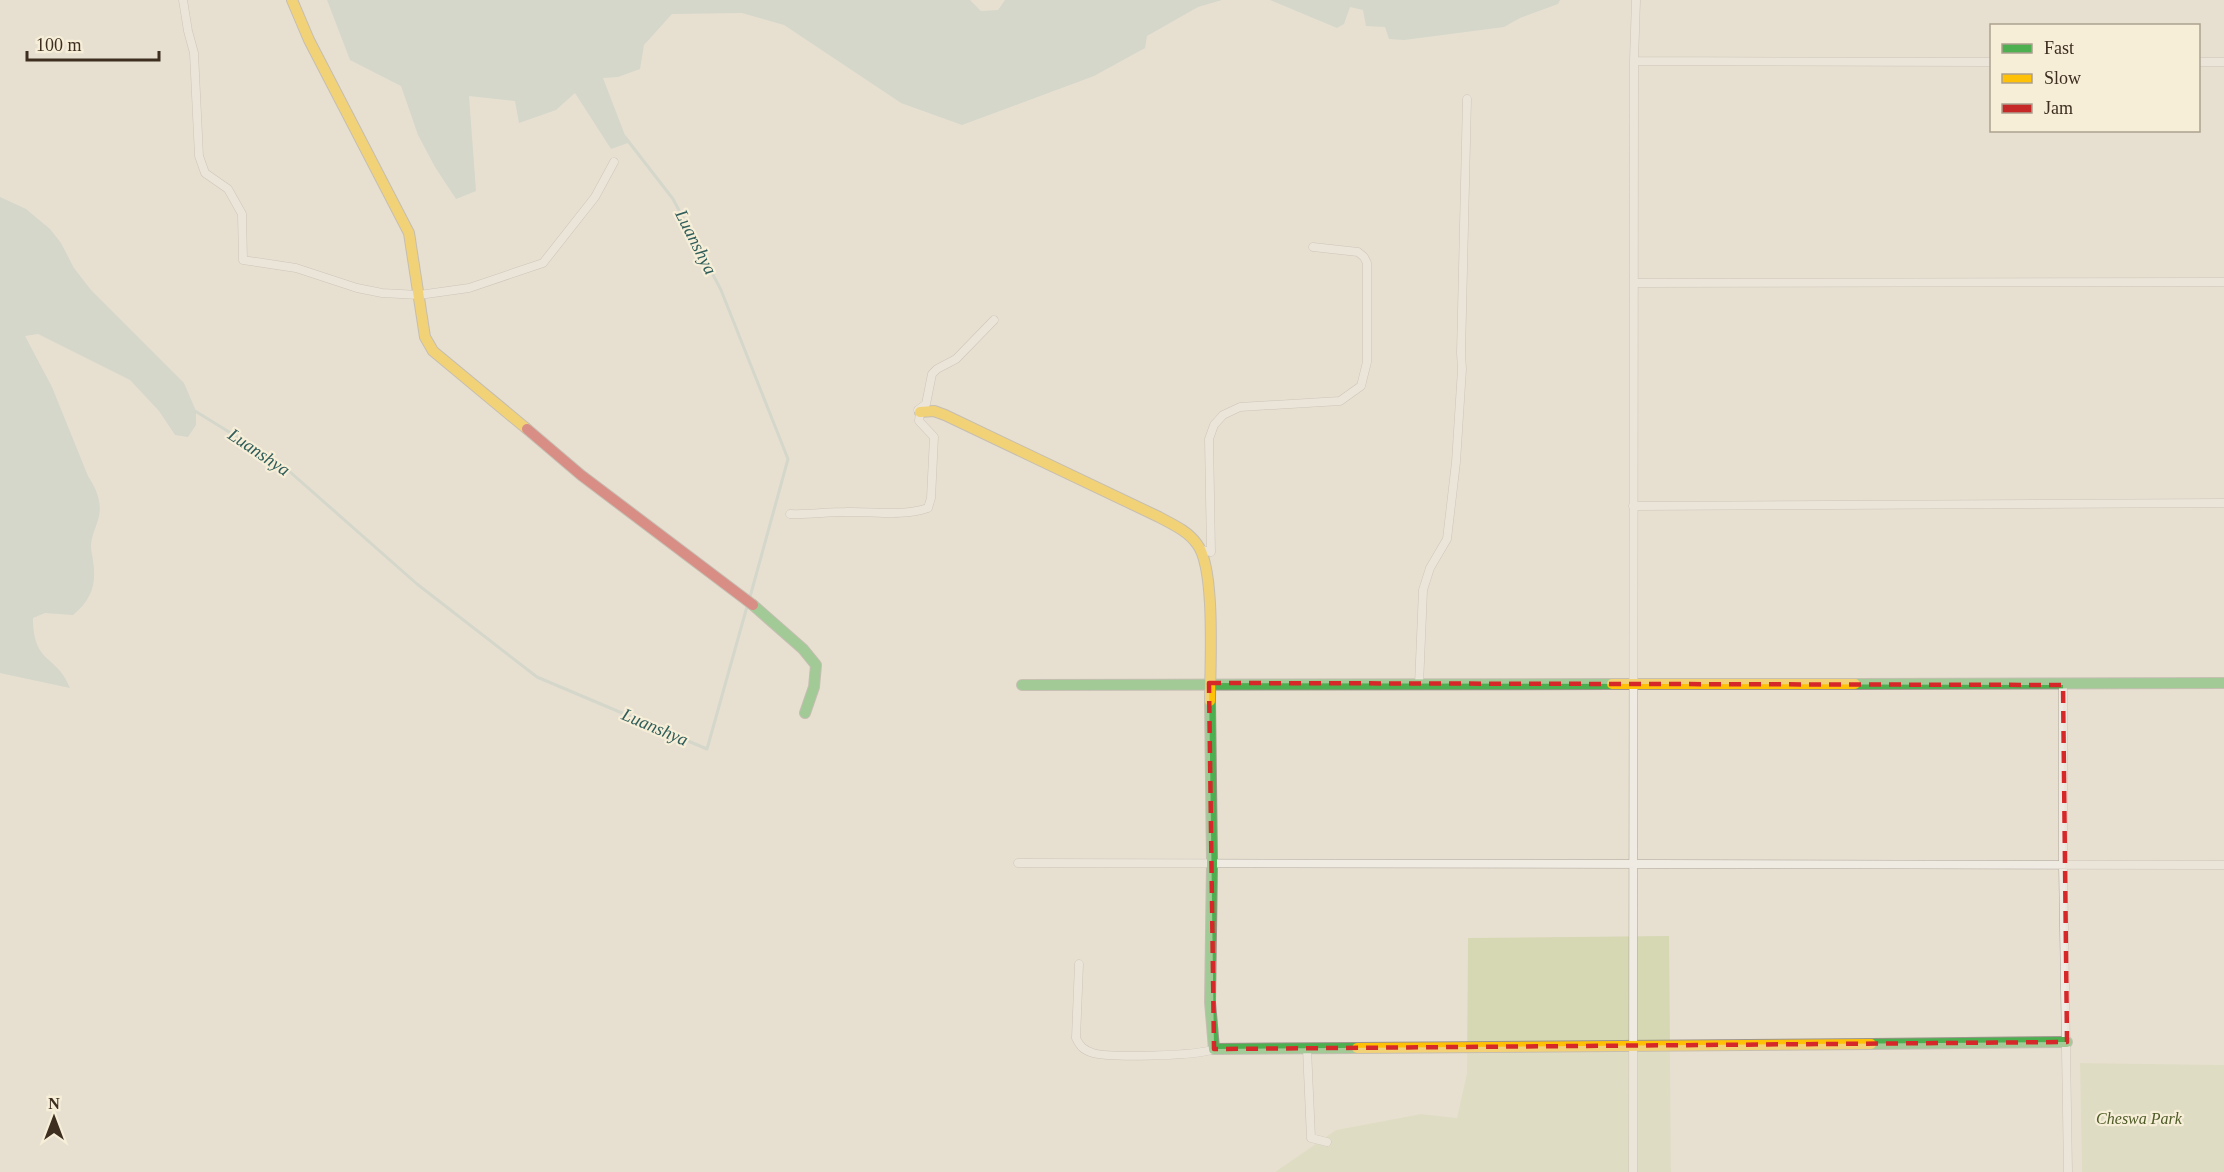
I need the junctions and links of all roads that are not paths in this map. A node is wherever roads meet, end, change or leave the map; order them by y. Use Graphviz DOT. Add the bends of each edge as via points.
graph roads {
  1 [pos="183,0"];
  2 [pos="292,0"];
  3 [pos="1636,0"];
  4 [pos="1634,61"];
  5 [pos="1990,62"];
  6 [pos="2200,62"];
  7 [pos="2224,62"];
  8 [pos="1467,99"];
  9 [pos="614,162"];
  10 [pos="1313,247"];
  11 [pos="2224,282"];
  12 [pos="1634,283"];
  13 [pos="419,295"];
  14 [pos="994,320"];
  15 [pos="920,412"];
  16 [pos="2224,503"];
  17 [pos="1633,506"];
  18 [pos="790,514"];
  19 [pos="1202,550"];
  20 [pos="1209,682"];
  21 [pos="2224,683"];
  22 [pos="1634,684"];
  23 [pos="1022,685"];
  24 [pos="1419,685"];
  25 [pos="2063,685"];
  26 [pos="805,713"];
  27 [pos="1018,862"];
  28 [pos="1212,863"];
  29 [pos="1632,863"];
  30 [pos="2063,865"];
  31 [pos="2224,865"];
  32 [pos="1078,964"];
  33 [pos="2067,1041"];
  34 [pos="1633,1047"];
  35 [pos="1214,1049"];
  36 [pos="1307,1049"];
  37 [pos="1327,1142"];
  38 [pos="1633,1172"];
  39 [pos="2068,1172"];
  1 -- 13 [label="street" via="194,53 199,156 205,173 228,189 242,214 243,261 296,268 382,293"];
  2 -- 13 [label="street" via="409,233"];
  3 -- 4 [label="street"];
  4 -- 5 [label="street"];
  4 -- 12 [label="street"];
  6 -- 7 [label="street"];
  8 -- 24 [label="street" via="1462,369 1456,462 1447,539 1430,568 1423,590"];
  9 -- 13 [label="street" via="595,197 543,263 470,288"];
  10 -- 19 [label="street" via="1358,252 1367,263 1365,376 1361,386 1340,401 1240,407 1223,415 1209,439 1211,552"];
  11 -- 12 [label="street"];
  12 -- 17 [label="street"];
  13 -- 26 [label="street" via="425,337 433,351 581,475 738,592 812,658 815,679"];
  14 -- 15 [label="street" via="956,359 932,374 926,404"];
  15 -- 18 [label="street" via="919,421 934,437 928,508 890,514"];
  15 -- 19 [label="street" via="945,415 1159,517 1179,528"];
  16 -- 17 [label="street"];
  17 -- 22 [label="street"];
  19 -- 20 [label="street" via="1209,590"];
  20 -- 23 [label="street"];
  20 -- 24 [label="street"];
  20 -- 28 [label="street"];
  21 -- 25 [label="street"];
  22 -- 24 [label="street"];
  22 -- 25 [label="street"];
  22 -- 29 [label="street"];
  25 -- 30 [label="street"];
  27 -- 28 [label="street"];
  28 -- 29 [label="street"];
  28 -- 35 [label="street" via="1210,1002"];
  29 -- 30 [label="street"];
  29 -- 34 [label="street"];
  30 -- 31 [label="street"];
  30 -- 33 [label="street"];
  32 -- 35 [label="street" via="1076,1038 1080,1047 1096,1054 1115,1055"];
  33 -- 34 [label="street"];
  33 -- 39 [label="street"];
  34 -- 36 [label="street"];
  34 -- 38 [label="street"];
  35 -- 36 [label="street"];
  36 -- 37 [label="street" via="1311,1138"];
}
